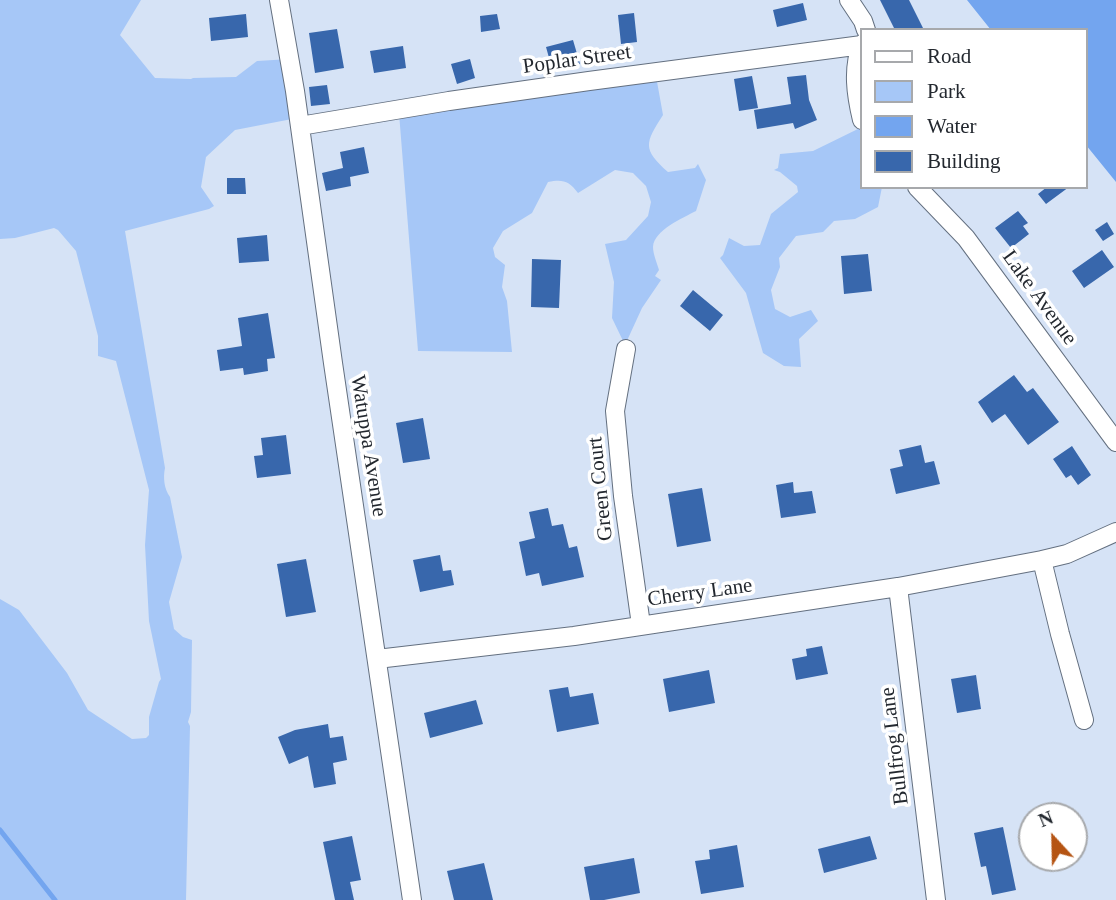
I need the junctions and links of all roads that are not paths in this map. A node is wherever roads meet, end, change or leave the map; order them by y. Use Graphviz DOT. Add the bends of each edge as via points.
graph roads {
  1 [pos="278,0"];
  2 [pos="849,0"];
  3 [pos="865,28"];
  4 [pos="860,44"];
  5 [pos="860,49"];
  6 [pos="860,110"];
  7 [pos="300,126"];
  8 [pos="919,189"];
  9 [pos="626,349"];
  10 [pos="1116,442"];
  11 [pos="1116,532"];
  12 [pos="1035,561"];
  13 [pos="898,587"];
  14 [pos="640,625"];
  15 [pos="377,659"];
  16 [pos="1084,720"];
  17 [pos="412,900"];
  18 [pos="936,900"];
  1 -- 7 [label="street, Watuppa Avenue"];
  2 -- 3 [label="street"];
  4 -- 7 [label="street, Poplar Street"];
  5 -- 6 [label="street" via="856,78"];
  7 -- 15 [label="street, Watuppa Avenue"];
  8 -- 10 [label="street, Lake Avenue" via="966,238"];
  9 -- 14 [label="street, Green Court" via="615,411"];
  11 -- 12 [label="street, Cherry Lane" via="1078,550"];
  12 -- 13 [label="street, Cherry Lane"];
  12 -- 16 [label="street"];
  13 -- 14 [label="street, Cherry Lane"];
  13 -- 18 [label="street, Bullfrog Lane"];
  14 -- 15 [label="street, Cherry Lane"];
  15 -- 17 [label="street, Watuppa Avenue"];
}
